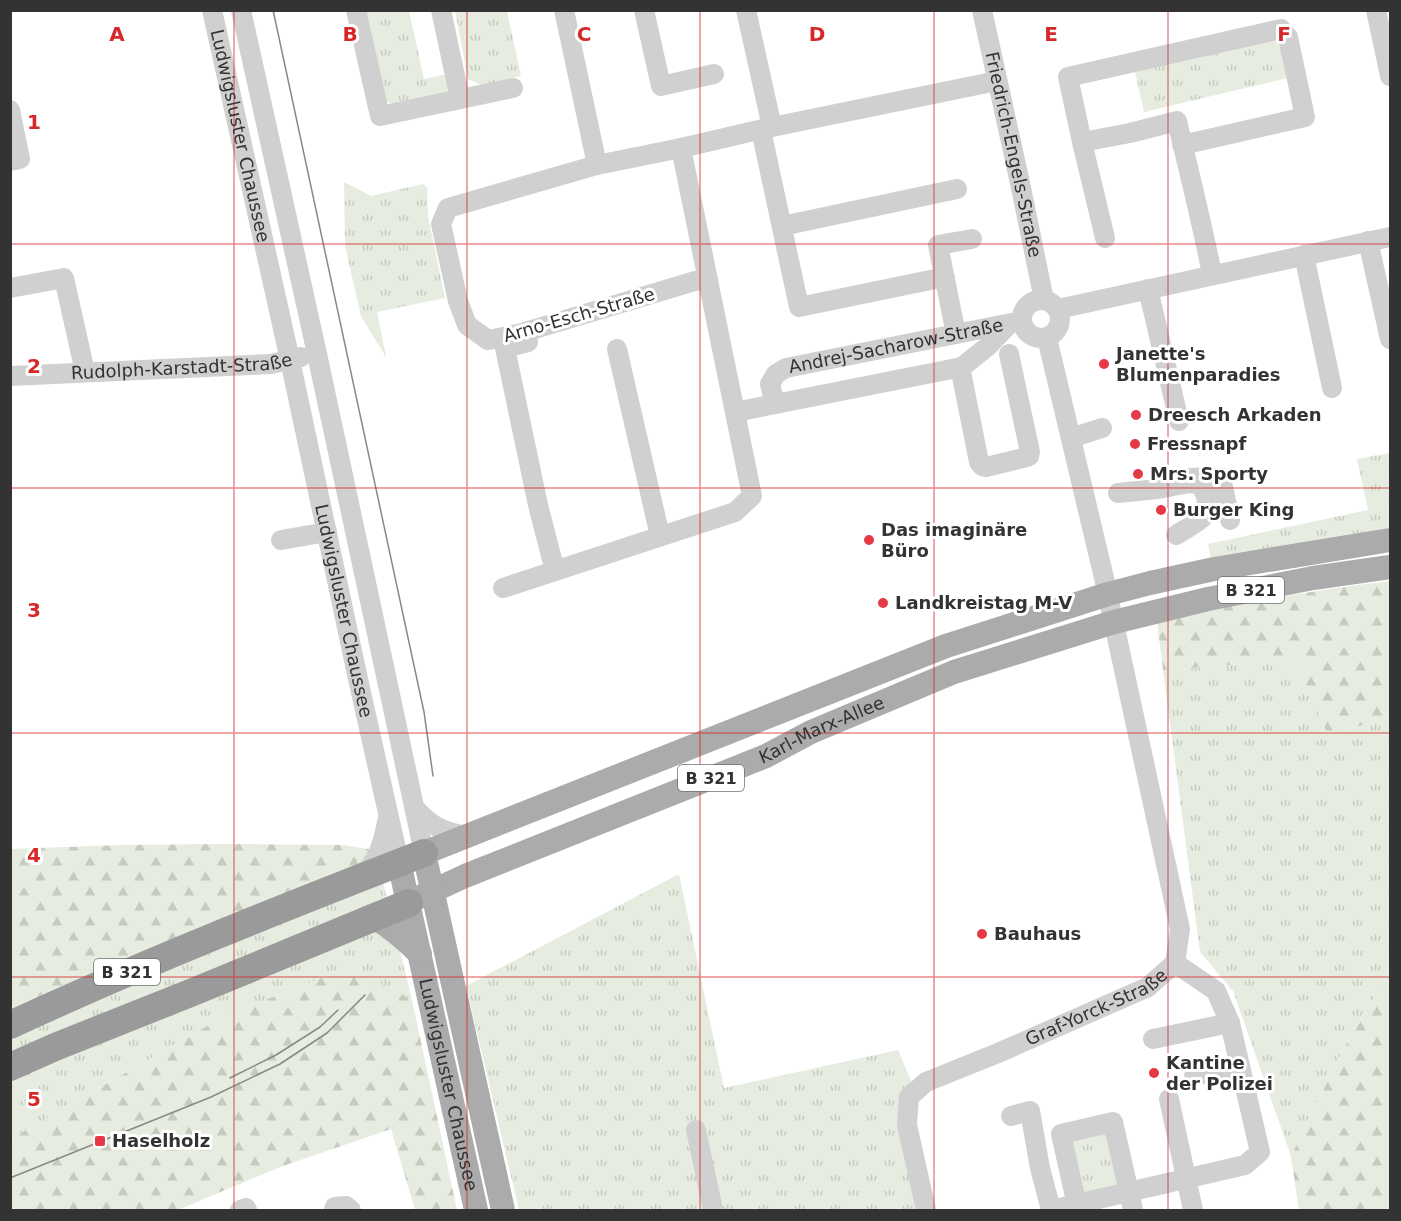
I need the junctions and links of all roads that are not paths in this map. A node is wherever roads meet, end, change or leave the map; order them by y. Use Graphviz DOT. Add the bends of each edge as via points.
graph roads {
  1 [pos="212,10"];
  2 [pos="241,10"];
  3 [pos="356,10"];
  4 [pos="441,10"];
  5 [pos="564,10"];
  6 [pos="644,10"];
  7 [pos="746,10"];
  8 [pos="982,10"];
  9 [pos="1376,10"];
  10 [pos="714,74"];
  11 [pos="1390,76"];
  12 [pos="997,81"];
  13 [pos="513,88"];
  14 [pos="460,99"];
  15 [pos="10,110"];
  16 [pos="766,129"];
  17 [pos="1082,142"];
  18 [pos="1182,145"];
  19 [pos="681,148"];
  20 [pos="10,161"];
  21 [pos="597,165"];
  22 [pos="957,189"];
  23 [pos="782,226"];
  24 [pos="1390,237"];
  25 [pos="972,238"];
  26 [pos="1105,238"];
  27 [pos="1368,241"];
  28 [pos="1304,255"];
  29 [pos="1212,274"];
  30 [pos="945,276"];
  31 [pos="708,279"];
  32 [pos="10,288"];
  33 [pos="1148,289"];
  34 [pos="1051,304"];
  35 [pos="1016,322"];
  36 [pos="956,333"];
  37 [pos="560,334"];
  38 [pos="1047,338"];
  39 [pos="1390,339"];
  40 [pos="617,350"];
  41 [pos="317,354"];
  42 [pos="1009,354"];
  43 [pos="290,360"];
  44 [pos="960,367"];
  45 [pos="86,372"];
  46 [pos="10,376"];
  47 [pos="1332,388"];
  48 [pos="775,404"];
  49 [pos="735,412"];
  50 [pos="1179,422"];
  51 [pos="1102,428"];
  52 [pos="1071,438"];
  53 [pos="1155,484"];
  54 [pos="1118,493"];
  55 [pos="1230,520"];
  56 [pos="327,532"];
  57 [pos="660,536"];
  58 [pos="1176,536"];
  59 [pos="281,540"];
  60 [pos="1390,540"];
  61 [pos="1390,567"];
  62 [pos="555,571"];
  63 [pos="503,588"];
  64 [pos="1108,594"];
  65 [pos="1114,622"];
  66 [pos="414,807"];
  67 [pos="388,813"];
  68 [pos="466,836"];
  69 [pos="412,858"];
  70 [pos="465,876"];
  71 [pos="361,878"];
  72 [pos="420,897"];
  73 [pos="374,917"];
  74 [pos="442,937"];
  75 [pos="420,954"];
  76 [pos="1174,963"];
  77 [pos="1230,1023"];
  78 [pos="10,1025"];
  79 [pos="1154,1039"];
  80 [pos="10,1067"];
  81 [pos="1240,1067"];
  82 [pos="1194,1076"];
  83 [pos="1169,1099"];
  84 [pos="1011,1116"];
  85 [pos="696,1130"];
  86 [pos="1186,1179"];
  87 [pos="1131,1202"];
  88 [pos="1077,1208"];
  89 [pos="240,1210"];
  90 [pos="247,1210"];
  91 [pos="334,1210"];
  92 [pos="351,1210"];
  93 [pos="476,1210"];
  94 [pos="503,1210"];
  95 [pos="712,1210"];
  96 [pos="926,1210"];
  97 [pos="1051,1210"];
  98 [pos="1193,1210"];
  1 -- 43 [label="street, Ludwigsluster Chaussee"];
  2 -- 41 [label="street, Ludwigsluster Chaussee"];
  3 -- 14 [label="street" via="380,116"];
  4 -- 14 [label="street"];
  5 -- 21 [label="street"];
  6 -- 10 [label="street" via="661,86"];
  7 -- 16 [label="street"];
  8 -- 12 [label="street, Friedrich-Engels-Straße"];
  9 -- 11 [label="street"];
  12 -- 16 [label="street, Arno-Esch-Straße"];
  12 -- 34 [label="street, Friedrich-Engels-Straße"];
  13 -- 14 [label="street"];
  15 -- 20 [label="street" via="20,159"];
  16 -- 19 [label="street, Arno-Esch-Straße"];
  16 -- 23 [label="street"];
  17 -- 18 [label="street" via="1177,121"];
  17 -- 18 [label="street" via="1068,76 1281,29 1288,37 1305,117"];
  17 -- 26 [label="street"];
  18 -- 29 [label="street"];
  19 -- 21 [label="street, Arno-Esch-Straße"];
  19 -- 31 [label="street"];
  21 -- 31 [label="street, Arno-Esch-Straße" via="448,208 441,224 467,325 488,340"];
  22 -- 23 [label="street"];
  23 -- 30 [label="street" via="799,307"];
  24 -- 27 [label="street"];
  25 -- 30 [label="street" via="938,245"];
  27 -- 28 [label="street"];
  27 -- 39 [label="street"];
  28 -- 29 [label="street"];
  28 -- 47 [label="street"];
  29 -- 33 [label="street"];
  30 -- 36 [label="street"];
  31 -- 49 [label="street"];
  32 -- 45 [label="street" via="64,278"];
  33 -- 34 [label="street"];
  33 -- 50 [label="street"];
  34 -- 35 [label="street" via="1033,302"];
  34 -- 38 [label="street, Friedrich-Engels-Straße" via="1061,320 1057,331"];
  35 -- 36 [label="street, Andrej-Sacharow-Straße"];
  35 -- 38 [label="street" via="1030,336"];
  35 -- 44 [label="street, Andrej-Sacharow-Straße"];
  36 -- 48 [label="street, Andrej-Sacharow-Straße" via="786,368 770,384"];
  37 -- 62 [label="street" via="505,348"];
  38 -- 52 [label="street"];
  40 -- 57 [label="street"];
  41 -- 43 [label="street, Rudolph-Karstadt-Straße"];
  41 -- 66 [label="street, Ludwigsluster Chaussee"];
  42 -- 44 [label="street" via="1030,452 1027,457 986,467 979,462"];
  43 -- 45 [label="street, Rudolph-Karstadt-Straße"];
  43 -- 56 [label="street, Ludwigsluster Chaussee"];
  44 -- 48 [label="street, Andrej-Sacharow-Straße"];
  45 -- 46 [label="street, Rudolph-Karstadt-Straße"];
  48 -- 49 [label="street, Andrej-Sacharow-Straße"];
  49 -- 57 [label="street" via="752,496 735,512"];
  51 -- 52 [label="street"];
  52 -- 64 [label="street"];
  53 -- 55 [label="street" via="1191,477 1221,477"];
  54 -- 58 [label="street" via="1199,484 1204,489 1207,510 1203,518"];
  56 -- 59 [label="street"];
  56 -- 67 [label="street, Ludwigsluster Chaussee"];
  57 -- 62 [label="street"];
  60 -- 64 [label="main road, B 321" via="1214,569"];
  61 -- 65 [label="main road, B 321" via="1313,578"];
  62 -- 63 [label="street"];
  64 -- 65 [label="street, Graf-Yorck-Straße"];
  64 -- 68 [label="main road, Karl-Marx-Allee / B 321" via="946,646"];
  65 -- 70 [label="main road, Karl-Marx-Allee / B 321" via="954,672 811,732 766,756"];
  65 -- 76 [label="street, Graf-Yorck-Straße" via="1180,929"];
  66 -- 68 [label="street" via="437,828"];
  66 -- 69 [label="street, Ludwigsluster Chaussee"];
  67 -- 69 [label="street, Ludwigsluster Chaussee"];
  67 -- 71 [label="street" via="379,853"];
  68 -- 69 [label="main road, B 321"];
  69 -- 71 [label="highway, B 321"];
  69 -- 72 [label="main road, Ludwigsluster Chaussee"];
  70 -- 72 [label="main road, B 321"];
  70 -- 74 [label="main road" via="449,902"];
  71 -- 78 [label="highway, B 321" via="184,948"];
  72 -- 73 [label="highway, B 321"];
  72 -- 74 [label="main road, Ludwigsluster Chaussee"];
  72 -- 75 [label="main road, Ludwigsluster Chaussee"];
  73 -- 75 [label="main road"];
  73 -- 80 [label="highway, B 321"];
  74 -- 94 [label="main road, Ludwigsluster Chaussee"];
  75 -- 93 [label="main road, Ludwigsluster Chaussee"];
  76 -- 77 [label="street" via="1216,991"];
  76 -- 96 [label="street, Graf-Yorck-Straße" via="1148,987 926,1082 909,1097 907,1125"];
  77 -- 79 [label="street"];
  77 -- 81 [label="street"];
  81 -- 82 [label="street"];
  81 -- 86 [label="street" via="1260,1152 1245,1166"];
  83 -- 86 [label="street"];
  84 -- 97 [label="street" via="1030,1111"];
  85 -- 95 [label="street"];
  86 -- 87 [label="street"];
  86 -- 98 [label="street"];
  87 -- 88 [label="street"];
  87 -- 88 [label="street" via="1113,1122 1061,1134"];
  88 -- 97 [label="street"];
  89 -- 90 [label="street"];
  91 -- 92 [label="street" via="346,1206"];
}
